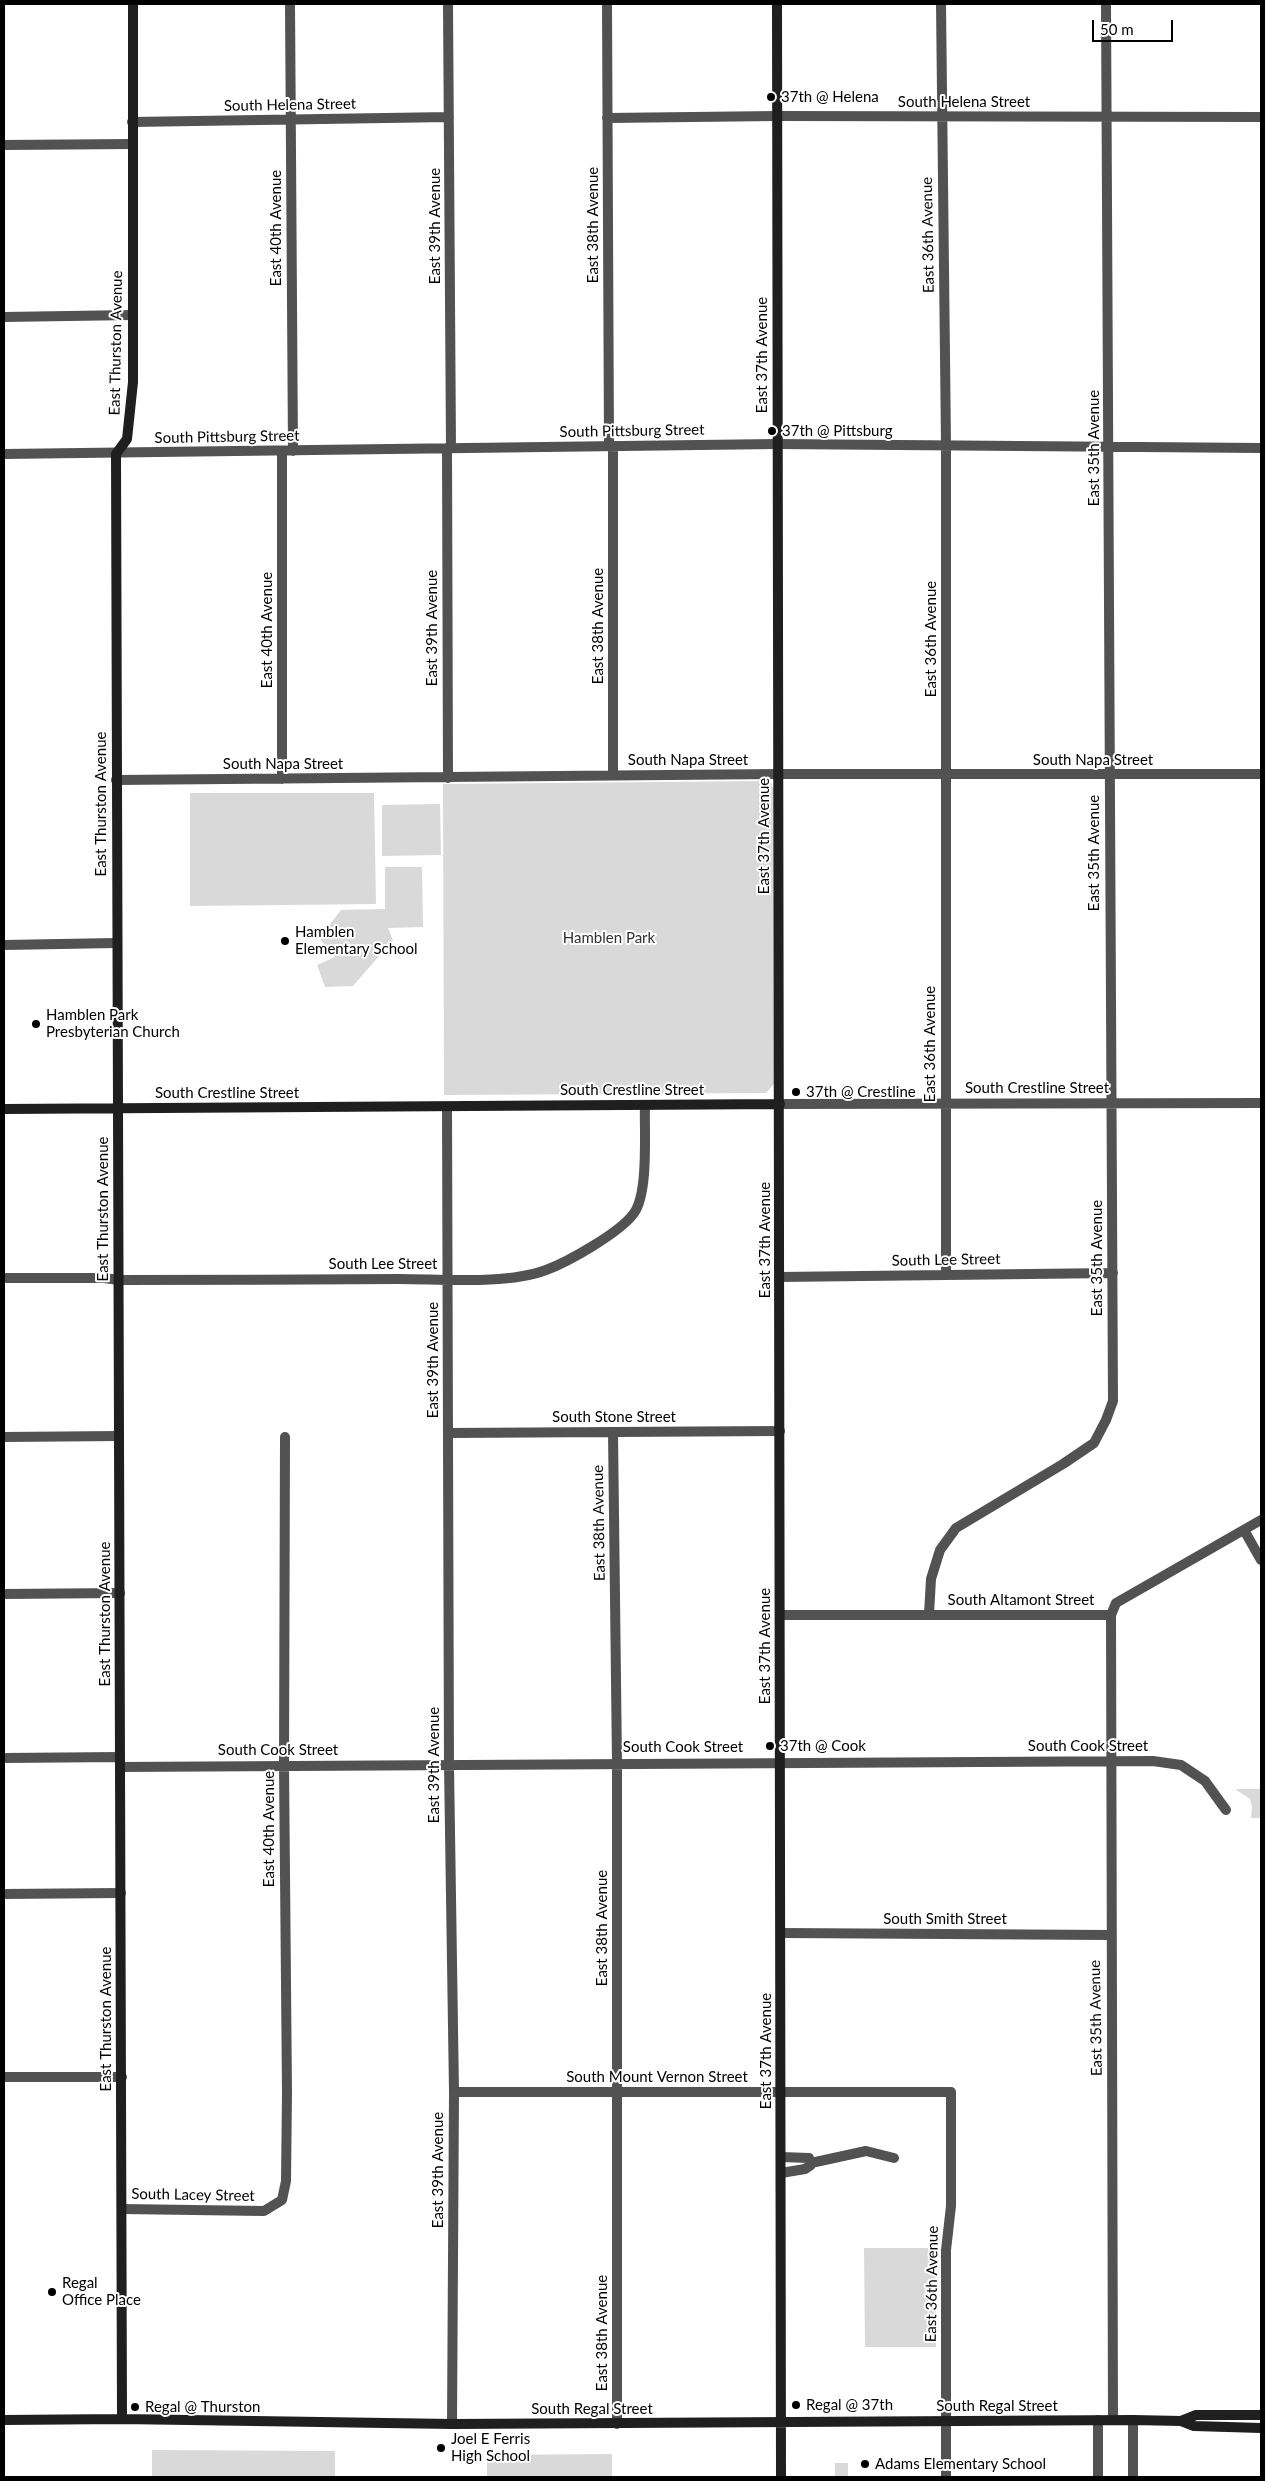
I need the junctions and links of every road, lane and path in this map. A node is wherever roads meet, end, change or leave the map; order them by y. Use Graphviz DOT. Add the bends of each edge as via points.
graph roads {
  1 [pos="132,4"];
  2 [pos="290,4"];
  3 [pos="448,4"];
  4 [pos="607,4"];
  5 [pos="777,4"];
  6 [pos="941,4"];
  7 [pos="1106,4"];
  8 [pos="777,116"];
  9 [pos="449,117"];
  10 [pos="942,117"];
  11 [pos="1261,117"];
  12 [pos="607,118"];
  13 [pos="1106,118"];
  14 [pos="290,120"];
  15 [pos="132,122"];
  16 [pos="132,144"];
  17 [pos="4,145"];
  18 [pos="133,315"];
  19 [pos="4,317"];
  20 [pos="776,444"];
  21 [pos="946,444"];
  22 [pos="611,446"];
  23 [pos="1110,446"];
  24 [pos="449,448"];
  25 [pos="1261,448"];
  26 [pos="288,451"];
  27 [pos="4,454"];
  28 [pos="116,454"];
  29 [pos="779,774"];
  30 [pos="946,774"];
  31 [pos="1261,774"];
  32 [pos="613,775"];
  33 [pos="1108,775"];
  34 [pos="448,778"];
  35 [pos="282,779"];
  36 [pos="116,780"];
  37 [pos="116,943"];
  38 [pos="4,945"];
  39 [pos="1111,1103"];
  40 [pos="1261,1103"];
  41 [pos="780,1104"];
  42 [pos="945,1104"];
  43 [pos="645,1105"];
  44 [pos="447,1107"];
  45 [pos="118,1108"];
  46 [pos="4,1109"];
  47 [pos="1113,1273"];
  48 [pos="946,1275"];
  49 [pos="780,1277"];
  50 [pos="4,1278"];
  51 [pos="448,1279"];
  52 [pos="119,1280"];
  53 [pos="780,1431"];
  54 [pos="613,1432"];
  55 [pos="449,1433"];
  56 [pos="119,1436"];
  57 [pos="4,1437"];
  58 [pos="285,1437"];
  59 [pos="1261,1520"];
  60 [pos="1244,1530"];
  61 [pos="1261,1560"];
  62 [pos="120,1593"];
  63 [pos="4,1594"];
  64 [pos="929,1614"];
  65 [pos="780,1615"];
  66 [pos="1111,1615"];
  67 [pos="4,1758"];
  68 [pos="1113,1760"];
  69 [pos="120,1762"];
  70 [pos="617,1762"];
  71 [pos="781,1762"];
  72 [pos="284,1765"];
  73 [pos="449,1766"];
  74 [pos="1226,1810"];
  75 [pos="121,1893"];
  76 [pos="4,1894"];
  77 [pos="781,1932"];
  78 [pos="1110,1935"];
  79 [pos="4,2077"];
  80 [pos="122,2077"];
  81 [pos="454,2092"];
  82 [pos="782,2092"];
  83 [pos="951,2092"];
  84 [pos="617,2093"];
  85 [pos="781,2157"];
  86 [pos="894,2158"];
  87 [pos="811,2163"];
  88 [pos="781,2173"];
  89 [pos="122,2209"];
  90 [pos="264,2211"];
  91 [pos="1261,2415"];
  92 [pos="122,2419"];
  93 [pos="4,2420"];
  94 [pos="1098,2420"];
  95 [pos="1113,2420"];
  96 [pos="1133,2420"];
  97 [pos="946,2421"];
  98 [pos="1181,2421"];
  99 [pos="781,2423"];
  100 [pos="452,2424"];
  101 [pos="617,2424"];
  102 [pos="1261,2428"];
  103 [pos="781,2477"];
  104 [pos="946,2477"];
  105 [pos="1098,2477"];
  106 [pos="1133,2477"];
  1 -- 15 [label="street, East Thurston Avenue"];
  2 -- 14 [label="street, East 40th Avenue"];
  3 -- 9 [label="street, East 39th Avenue"];
  4 -- 12 [label="street, East 38th Avenue"];
  5 -- 8 [label="street, East 37th Avenue"];
  6 -- 10 [label="street, East 36th Avenue"];
  7 -- 13 [label="street, East 35th Avenue"];
  8 -- 10 [label="street, South Helena Street"];
  8 -- 12 [label="street, South Helena Street"];
  8 -- 20 [label="street, East 37th Avenue"];
  9 -- 14 [label="street, South Helena Street"];
  9 -- 24 [label="street, East 39th Avenue"];
  10 -- 13 [label="street, South Helena Street"];
  10 -- 21 [label="street, East 36th Avenue"];
  11 -- 13 [label="street, South Helena Street"];
  12 -- 22 [label="street, East 38th Avenue"];
  13 -- 23 [label="street, East 35th Avenue"];
  14 -- 15 [label="street, South Helena Street"];
  14 -- 26 [label="street, East 40th Avenue"];
  15 -- 16 [label="street, East Thurston Avenue"];
  16 -- 17 [label="street"];
  16 -- 18 [label="street, East Thurston Avenue"];
  18 -- 19 [label="street"];
  18 -- 28 [label="street, East Thurston Avenue" via="130,417 127,440"];
  20 -- 21 [label="street, South Pittsburg Street"];
  20 -- 22 [label="street, South Pittsburg Street"];
  20 -- 29 [label="street, East 37th Avenue"];
  21 -- 23 [label="street, South Pittsburg Street"];
  21 -- 30 [label="street, East 36th Avenue"];
  22 -- 24 [label="street, South Pittsburg Street"];
  22 -- 32 [label="street, East 38th Avenue"];
  23 -- 25 [label="street, South Pittsburg Street"];
  23 -- 33 [label="street, East 35th Avenue"];
  24 -- 26 [label="street, South Pittsburg Street"];
  24 -- 34 [label="street, East 39th Avenue"];
  26 -- 28 [label="street, South Pittsburg Street"];
  26 -- 35 [label="street, East 40th Avenue"];
  27 -- 28 [label="street, South Pittsburg Street"];
  28 -- 36 [label="street, East Thurston Avenue"];
  29 -- 30 [label="street, South Napa Street"];
  29 -- 32 [label="street, South Napa Street"];
  29 -- 41 [label="street, East 37th Avenue"];
  30 -- 33 [label="street, South Napa Street"];
  30 -- 42 [label="street, East 36th Avenue"];
  31 -- 33 [label="street, South Napa Street"];
  32 -- 34 [label="street, South Napa Street"];
  33 -- 39 [label="street, East 35th Avenue"];
  34 -- 35 [label="street, South Napa Street"];
  35 -- 36 [label="street, South Napa Street"];
  36 -- 37 [label="street, East Thurston Avenue"];
  37 -- 38 [label="street"];
  37 -- 45 [label="street, East Thurston Avenue"];
  39 -- 40 [label="street, South Crestline Street"];
  39 -- 42 [label="street, South Crestline Street"];
  39 -- 47 [label="street, East 35th Avenue"];
  41 -- 42 [label="street, South Crestline Street"];
  41 -- 43 [label="street, South Crestline Street"];
  41 -- 49 [label="street, East 37th Avenue"];
  42 -- 48 [label="street, East 36th Avenue"];
  43 -- 44 [label="street, South Crestline Street"];
  43 -- 51 [label="street, South Lee Street" via="643,1183 635,1213 581,1253 546,1270 506,1278"];
  44 -- 45 [label="street, South Crestline Street"];
  44 -- 51 [label="street, East 39th Avenue"];
  45 -- 46 [label="street, South Crestline Street"];
  45 -- 52 [label="street, East Thurston Avenue"];
  47 -- 48 [label="street, South Lee Street"];
  47 -- 64 [label="street, East 35th Avenue" via="1113,1401 1098,1436 1094,1443 1063,1464 956,1528 940,1550 931,1579"];
  48 -- 49 [label="street, South Lee Street"];
  49 -- 53 [label="street, East 37th Avenue"];
  50 -- 52 [label="street, South Lee Street"];
  51 -- 52 [label="street, South Lee Street"];
  51 -- 55 [label="street, East 39th Avenue"];
  52 -- 56 [label="street, East Thurston Avenue"];
  53 -- 54 [label="street, South Stone Street"];
  53 -- 65 [label="street, East 37th Avenue"];
  54 -- 55 [label="street, South Stone Street"];
  54 -- 70 [label="street, East 38th Avenue"];
  55 -- 73 [label="street, East 39th Avenue"];
  56 -- 57 [label="street"];
  56 -- 62 [label="street, East Thurston Avenue"];
  58 -- 72 [label="street, East 40th Avenue"];
  59 -- 60 [label="street, South Altamont Street"];
  60 -- 61 [label="street"];
  60 -- 66 [label="street, South Altamont Street" via="1116,1604"];
  62 -- 63 [label="street"];
  62 -- 69 [label="street, East Thurston Avenue"];
  64 -- 65 [label="street, South Altamont Street"];
  64 -- 66 [label="street, South Altamont Street"];
  65 -- 71 [label="street, East 37th Avenue"];
  66 -- 68 [label="street, East 35th Avenue"];
  67 -- 69 [label="street, South Cook Street"];
  68 -- 71 [label="street, South Cook Street"];
  68 -- 74 [label="street, South Cook Street" via="1154,1760 1181,1765 1205,1781"];
  68 -- 78 [label="street, East 35th Avenue"];
  69 -- 72 [label="street, South Cook Street"];
  69 -- 75 [label="street, East Thurston Avenue"];
  70 -- 71 [label="street, South Cook Street"];
  70 -- 73 [label="street, South Cook Street"];
  70 -- 84 [label="street, East 38th Avenue"];
  71 -- 77 [label="street, East 37th Avenue"];
  72 -- 73 [label="street, South Cook Street"];
  72 -- 90 [label="street, East 40th Avenue" via="286,2181 282,2200"];
  73 -- 81 [label="street, East 39th Avenue"];
  75 -- 76 [label="street"];
  75 -- 80 [label="street, East Thurston Avenue"];
  77 -- 78 [label="street, South Smith Street"];
  77 -- 82 [label="street, East 37th Avenue"];
  78 -- 95 [label="street, East 35th Avenue"];
  79 -- 80 [label="street"];
  80 -- 89 [label="street, East Thurston Avenue"];
  81 -- 84 [label="street, South Mount Vernon Street"];
  81 -- 100 [label="street, East 39th Avenue"];
  82 -- 83 [label="street, South Mount Vernon Street"];
  82 -- 84 [label="street, South Mount Vernon Street"];
  82 -- 85 [label="street, East 37th Avenue"];
  83 -- 97 [label="street, East 36th Avenue" via="950,2206 946,2250"];
  84 -- 101 [label="street, East 38th Avenue"];
  85 -- 87 [label="street" via="809,2158"];
  85 -- 88 [label="street, East 37th Avenue"];
  86 -- 87 [label="street" via="866,2151"];
  87 -- 88 [label="street" via="809,2168"];
  88 -- 99 [label="street, East 37th Avenue"];
  89 -- 90 [label="street, South Lacey Street"];
  89 -- 92 [label="street, East Thurston Avenue"];
  91 -- 98 [label="street, South Regal Street" via="1196,2414"];
  92 -- 93 [label="street, South Regal Street"];
  92 -- 100 [label="street, South Regal Street"];
  94 -- 95 [label="street, South Regal Street"];
  94 -- 97 [label="street, South Regal Street"];
  94 -- 105 [label="street"];
  95 -- 96 [label="street, South Regal Street"];
  96 -- 98 [label="street, South Regal Street"];
  96 -- 106 [label="street"];
  97 -- 99 [label="street, South Regal Street"];
  97 -- 104 [label="street, East 36th Avenue"];
  98 -- 102 [label="street, South Regal Street" via="1194,2426"];
  99 -- 101 [label="street, South Regal Street"];
  99 -- 103 [label="street, East 37th Avenue"];
  100 -- 101 [label="street, South Regal Street"];
}
